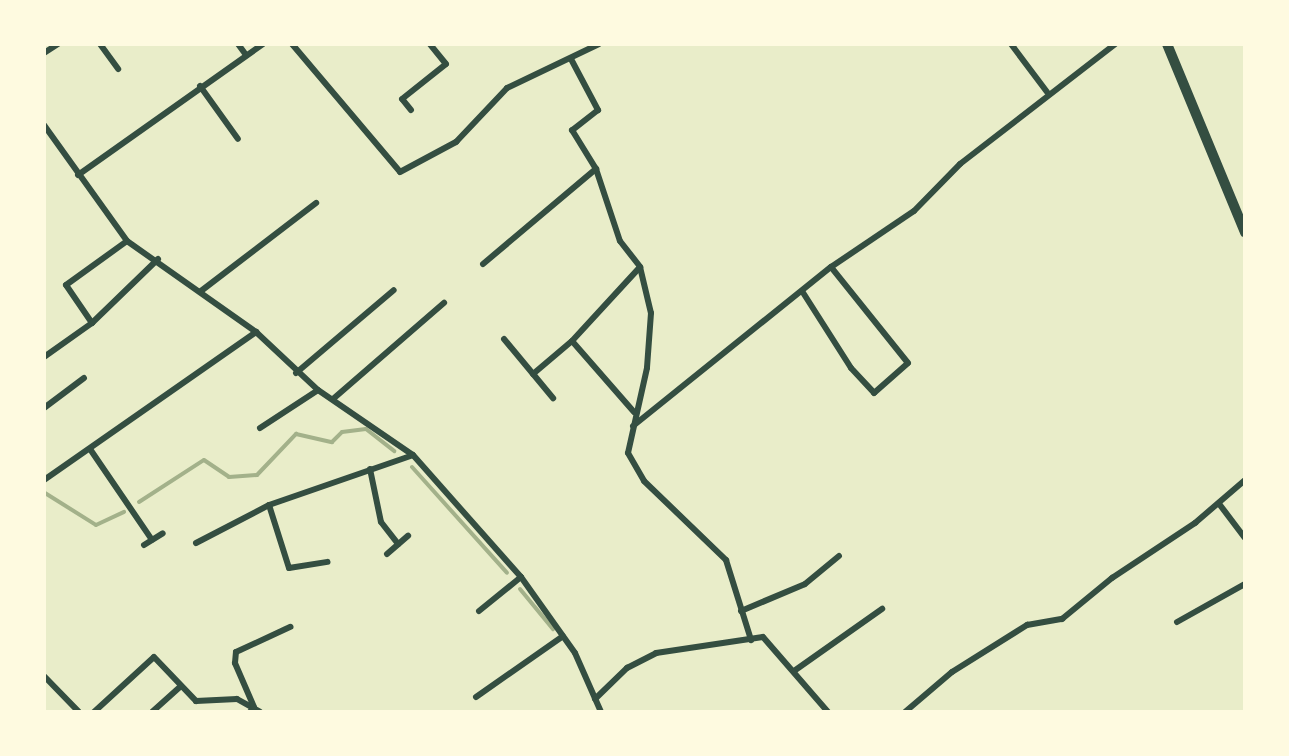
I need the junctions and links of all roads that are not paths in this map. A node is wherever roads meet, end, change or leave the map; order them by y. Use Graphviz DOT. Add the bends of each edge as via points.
graph roads {
  1 [pos="58,44"];
  2 [pos="100,44"];
  3 [pos="238,44"];
  4 [pos="263,44"];
  5 [pos="292,44"];
  6 [pos="430,44"];
  7 [pos="599,44"];
  8 [pos="1011,44"];
  9 [pos="1115,44"];
  10 [pos="1171,46"];
  11 [pos="44,53"];
  12 [pos="246,55"];
  13 [pos="571,59"];
  14 [pos="118,69"];
  15 [pos="200,86"];
  16 [pos="1047,92"];
  17 [pos="411,110"];
  18 [pos="44,125"];
  19 [pos="238,139"];
  20 [pos="596,169"];
  21 [pos="78,175"];
  22 [pos="316,203"];
  23 [pos="1245,232"];
  24 [pos="127,241"];
  25 [pos="158,259"];
  26 [pos="483,264"];
  27 [pos="640,267"];
  28 [pos="831,267"];
  29 [pos="394,290"];
  30 [pos="201,291"];
  31 [pos="802,291"];
  32 [pos="444,303"];
  33 [pos="92,323"];
  34 [pos="256,332"];
  35 [pos="504,339"];
  36 [pos="572,341"];
  37 [pos="44,357"];
  38 [pos="296,373"];
  39 [pos="533,374"];
  40 [pos="84,378"];
  41 [pos="318,390"];
  42 [pos="553,398"];
  43 [pos="333,399"];
  44 [pos="44,408"];
  45 [pos="634,412"];
  46 [pos="633,426"];
  47 [pos="260,428"];
  48 [pos="90,449"];
  49 [pos="413,455"];
  50 [pos="370,469"];
  51 [pos="44,480"];
  52 [pos="1245,480"];
  53 [pos="269,505"];
  54 [pos="1220,505"];
  55 [pos="163,533"];
  56 [pos="408,536"];
  57 [pos="1245,538"];
  58 [pos="152,540"];
  59 [pos="196,543"];
  60 [pos="398,544"];
  61 [pos="144,545"];
  62 [pos="387,554"];
  63 [pos="839,556"];
  64 [pos="328,562"];
  65 [pos="521,577"];
  66 [pos="1245,584"];
  67 [pos="882,609"];
  68 [pos="479,611"];
  69 [pos="741,611"];
  70 [pos="1177,622"];
  71 [pos="290,627"];
  72 [pos="563,636"];
  73 [pos="751,640"];
  74 [pos="794,671"];
  75 [pos="44,676"];
  76 [pos="181,686"];
  77 [pos="476,697"];
  78 [pos="595,699"];
  79 [pos="255,710"];
  80 [pos="79,712"];
  81 [pos="94,712"];
  82 [pos="152,712"];
  83 [pos="601,712"];
  84 [pos="828,712"];
  85 [pos="905,712"];
  1 -- 11 [label="street"];
  2 -- 14 [label="street"];
  3 -- 12 [label="street"];
  4 -- 12 [label="street"];
  5 -- 13 [label="street" via="400,172 456,142 507,88"];
  6 -- 17 [label="street" via="446,64 402,99"];
  7 -- 13 [label="street"];
  8 -- 16 [label="street"];
  9 -- 16 [label="street"];
  10 -- 23 [label="main road"];
  12 -- 15 [label="street"];
  13 -- 20 [label="street" via="598,110 572,130"];
  15 -- 19 [label="street"];
  15 -- 21 [label="street"];
  16 -- 28 [label="street" via="960,164 914,211"];
  18 -- 21 [label="street"];
  20 -- 26 [label="street"];
  20 -- 27 [label="street" via="620,241"];
  21 -- 24 [label="street"];
  22 -- 30 [label="street"];
  24 -- 25 [label="street"];
  24 -- 33 [label="street" via="66,285"];
  25 -- 30 [label="street"];
  25 -- 33 [label="street"];
  27 -- 36 [label="street"];
  27 -- 45 [label="street" via="652,321 647,368"];
  28 -- 31 [label="street"];
  28 -- 31 [label="street" via="908,363 874,393 851,368"];
  29 -- 38 [label="street"];
  30 -- 34 [label="street"];
  31 -- 46 [label="street"];
  32 -- 43 [label="street"];
  33 -- 37 [label="street"];
  34 -- 38 [label="street"];
  34 -- 48 [label="street"];
  35 -- 39 [label="street"];
  36 -- 39 [label="street"];
  36 -- 45 [label="street"];
  38 -- 41 [label="street"];
  39 -- 42 [label="street"];
  40 -- 44 [label="street"];
  41 -- 43 [label="street"];
  41 -- 47 [label="street"];
  43 -- 49 [label="street"];
  45 -- 46 [label="street"];
  46 -- 69 [label="street" via="628,453 644,481 726,560"];
  48 -- 51 [label="street"];
  48 -- 58 [label="street"];
  49 -- 50 [label="street"];
  49 -- 65 [label="street"];
  50 -- 53 [label="street"];
  50 -- 60 [label="street" via="381,522"];
  52 -- 54 [label="street"];
  53 -- 59 [label="street"];
  53 -- 64 [label="street" via="289,568"];
  54 -- 57 [label="street"];
  54 -- 85 [label="street" via="1062,619 1027,625 952,672"];
  55 -- 58 [label="street"];
  56 -- 60 [label="street"];
  58 -- 61 [label="street"];
  60 -- 62 [label="street"];
  63 -- 69 [label="street" via="805,584"];
  65 -- 68 [label="street"];
  65 -- 72 [label="street"];
  66 -- 70 [label="street"];
  67 -- 74 [label="street"];
  69 -- 73 [label="street"];
  71 -- 79 [label="street" via="236,652 235,663"];
  72 -- 77 [label="street"];
  72 -- 78 [label="street"];
  73 -- 74 [label="street" via="763,637"];
  73 -- 78 [label="street" via="656,653 627,668"];
  74 -- 84 [label="street"];
  75 -- 80 [label="street"];
  76 -- 79 [label="street" via="196,701 237,699"];
  76 -- 81 [label="street" via="154,657"];
  76 -- 82 [label="street"];
  78 -- 83 [label="street"];
}
